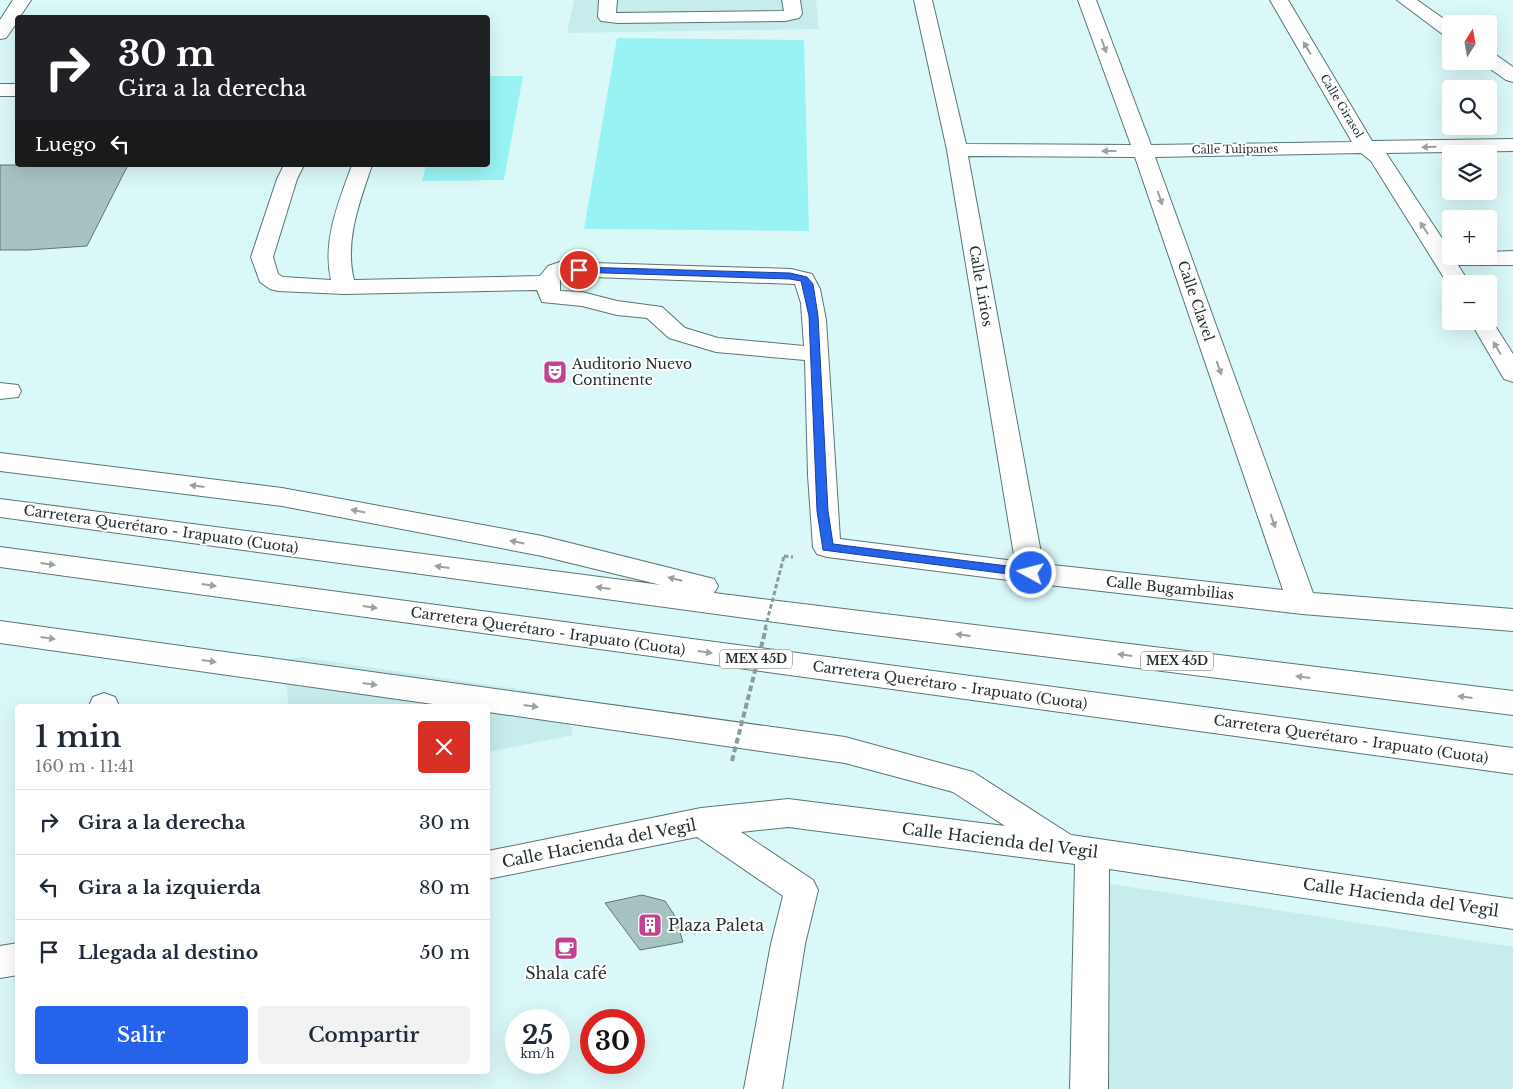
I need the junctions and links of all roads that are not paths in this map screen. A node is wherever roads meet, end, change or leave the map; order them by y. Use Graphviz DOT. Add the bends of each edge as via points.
graph roads {
  1 [pos="22,0"];
  2 [pos="608,0"];
  3 [pos="791,0"];
  4 [pos="923,0"];
  5 [pos="1087,0"];
  6 [pos="1279,0"];
  7 [pos="1406,0"];
  8 [pos="1442,26"];
  9 [pos="0,34"];
  10 [pos="1498,65"];
  11 [pos="1513,76"];
  12 [pos="0,90"];
  13 [pos="15,90"];
  14 [pos="1513,145"];
  15 [pos="1366,148"];
  16 [pos="957,150"];
  17 [pos="1143,151"];
  18 [pos="293,167"];
  19 [pos="361,167"];
  20 [pos="1442,256"];
  21 [pos="1497,258"];
  22 [pos="1513,258"];
  23 [pos="548,283"];
  24 [pos="344,287"];
  25 [pos="1487,330"];
  26 [pos="815,354"];
  27 [pos="1513,374"];
  28 [pos="0,462"];
  29 [pos="0,508"];
  30 [pos="0,557"];
  31 [pos="1031,573"];
  32 [pos="1302,603"];
  33 [pos="842,620"];
  34 [pos="1513,620"];
  35 [pos="0,632"];
  36 [pos="1513,703"];
  37 [pos="1513,761"];
  38 [pos="702,822"];
  39 [pos="1078,850"];
  40 [pos="490,865"];
  41 [pos="1513,914"];
  42 [pos="15,959"];
  43 [pos="0,962"];
  44 [pos="763,1089"];
  45 [pos="1089,1089"];
  1 -- 9 [label="main road"];
  2 -- 3 [label="main road" via="607,17 618,18 785,16 793,14"];
  4 -- 16 [label="main road, Calle Lirios"];
  5 -- 17 [label="main road, Calle Clavel, one-way"];
  15 -- 6 [label="main road, Calle Girasol, one-way"];
  7 -- 8 [label="main road"];
  10 -- 11 [label="main road"];
  12 -- 13 [label="main road"];
  14 -- 15 [label="main road, Calle Tulipanes, one-way"];
  15 -- 17 [label="main road, Calle Tulipanes"];
  20 -- 15 [label="main road, Calle Girasol, one-way" via="1379,157"];
  17 -- 16 [label="main road, Calle Tulipanes, one-way"];
  16 -- 31 [label="main road, Calle Lirios"];
  17 -- 32 [label="main road, Calle Clavel, one-way"];
  18 -- 24 [label="main road" via="262,257 268,277 278,284"];
  19 -- 24 [label="main road" via="352,190 339,248 338,271"];
  21 -- 22 [label="main road"];
  23 -- 24 [label="main road"];
  23 -- 26 [label="main road" via="550,297 582,299 617,308 654,312 677,333 716,345"];
  23 -- 26 [label="main road" via="551,274 560,269 804,279 808,284 814,316"];
  27 -- 25 [label="main road, one-way"];
  26 -- 31 [label="main road, Calle Bugambilias" via="827,547"];
  33 -- 28 [label="main road, one-way" via="542,546 282,497"];
  33 -- 29 [label="main road, Carretera Querétaro - Irapuato (Cuota) / MEX 45D, one-way"];
  30 -- 37 [label="main road, Carretera Querétaro - Irapuato (Cuota) / MEX 45D, one-way"];
  31 -- 32 [label="main road, Calle Bugambilias"];
  32 -- 34 [label="main road, Calle Bugambilias"];
  36 -- 33 [label="main road, Carretera Querétaro - Irapuato (Cuota) / MEX 45D, one-way"];
  35 -- 39 [label="main road, one-way" via="846,750 962,781"];
  38 -- 39 [label="main road, Calle Hacienda del Vegil" via="788,814"];
  38 -- 40 [label="main road, Calle Hacienda del Vegil"];
  38 -- 44 [label="main road" via="802,890 788,944"];
  39 -- 41 [label="main road, Calle Hacienda del Vegil"];
  39 -- 45 [label="main road"];
  42 -- 43 [label="main road"];
}
